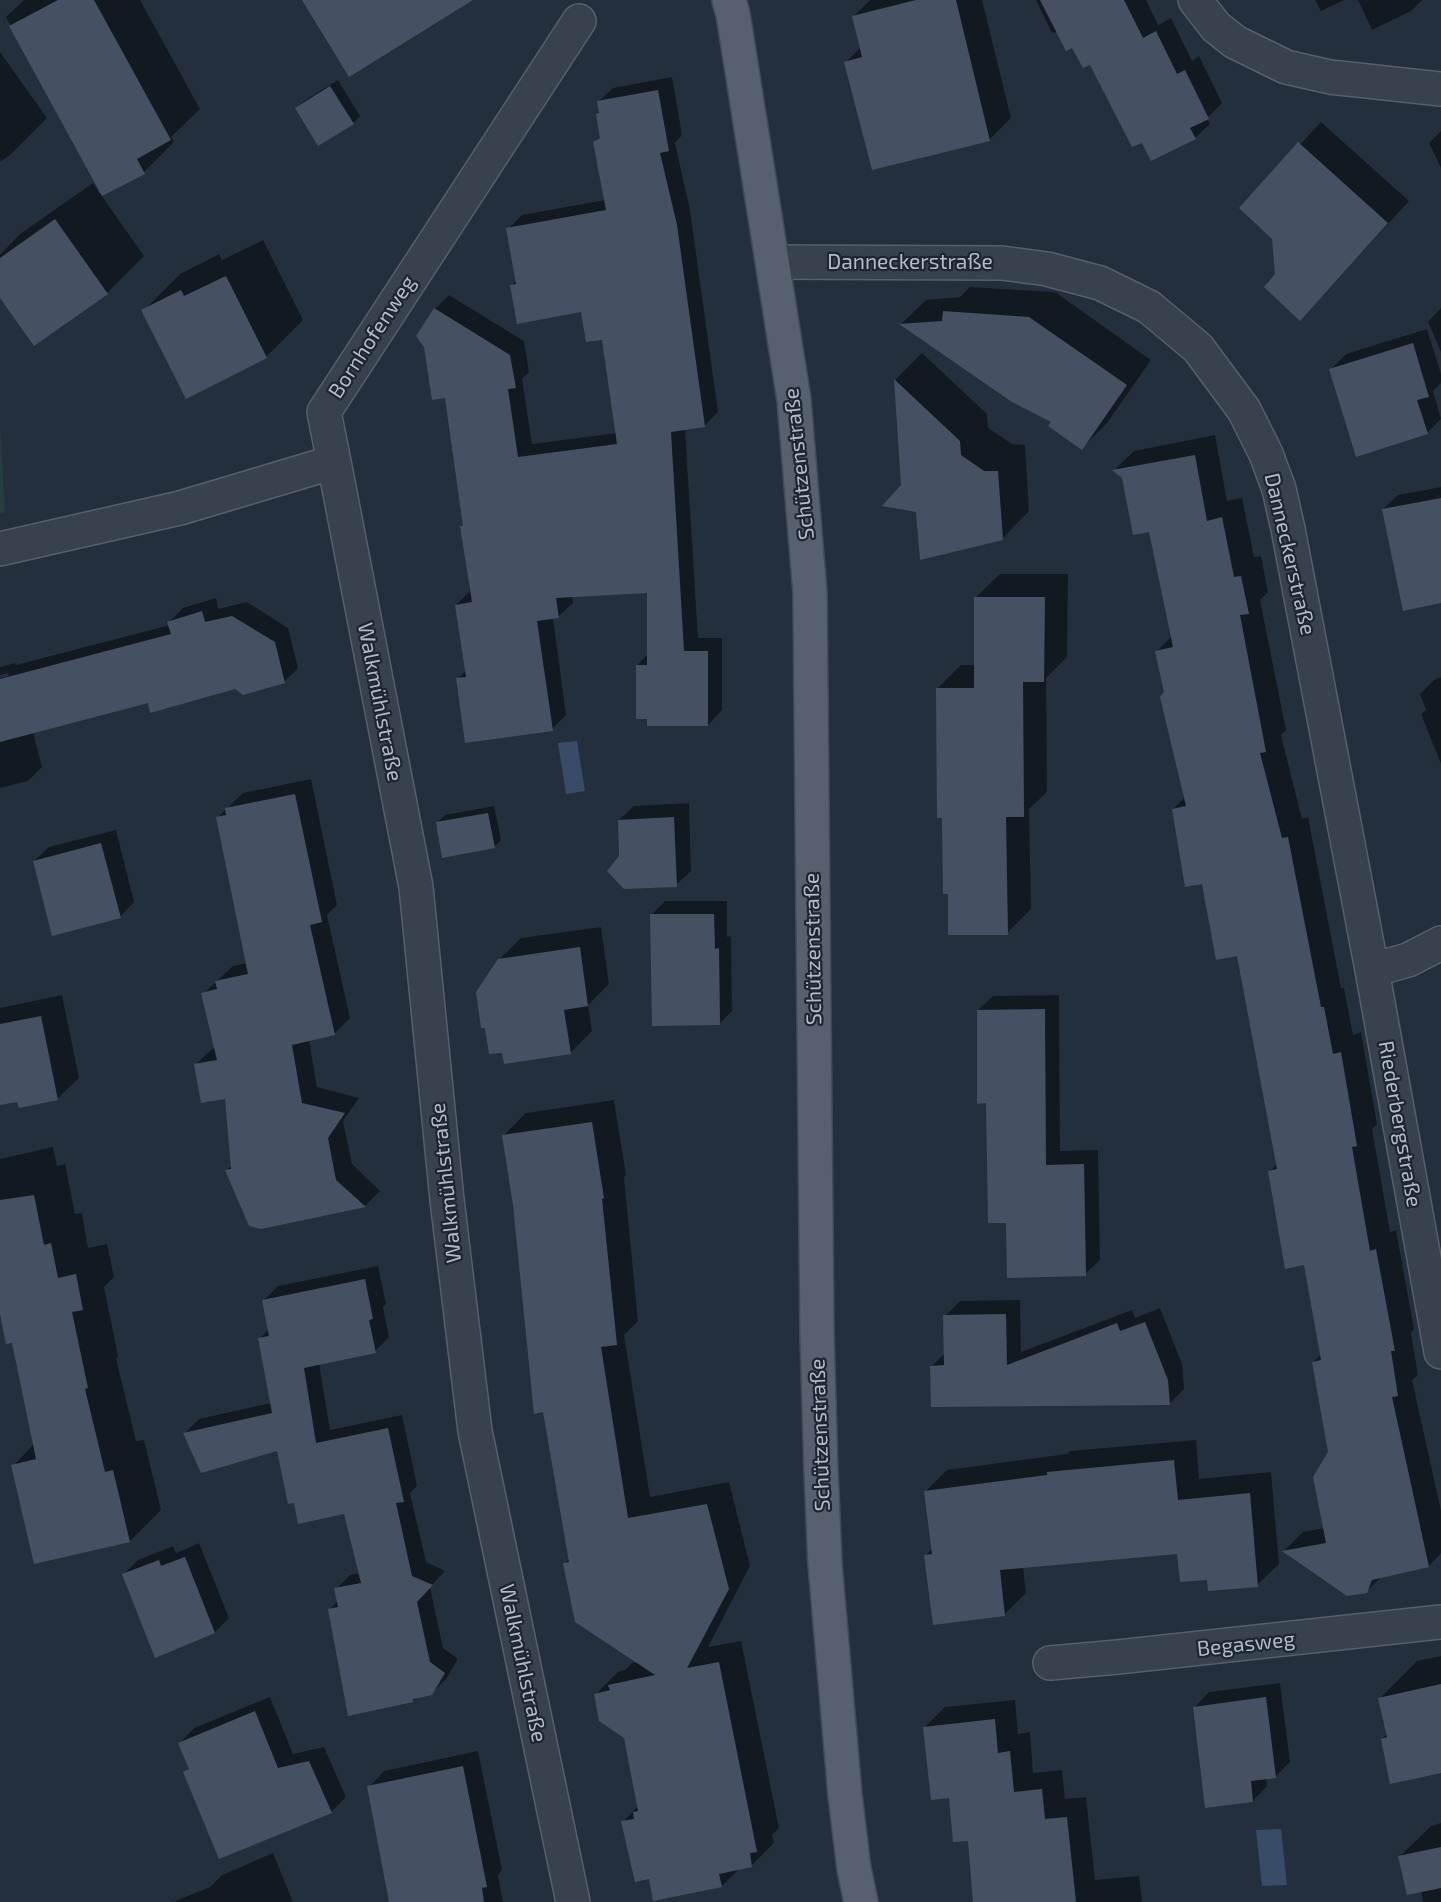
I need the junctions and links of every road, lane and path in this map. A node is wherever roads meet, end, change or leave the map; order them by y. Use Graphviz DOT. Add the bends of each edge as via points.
graph roads {
  1 [pos="729,0"];
  2 [pos="1195,0"];
  3 [pos="579,21"];
  4 [pos="1441,90"];
  5 [pos="773,262"];
  6 [pos="334,462"];
  7 [pos="0,549"];
  8 [pos="1441,943"];
  9 [pos="1372,970"];
  10 [pos="1441,1352"];
  11 [pos="1441,1622"];
  12 [pos="1050,1663"];
  13 [pos="573,1902"];
  14 [pos="861,1902"];
  1 -- 5 [label="main road, Schützenstraße"];
  2 -- 4 [label="street" via="1216,27 1235,42 1286,67 1330,77"];
  3 -- 6 [label="street, Bornhofenweg" via="324,411"];
  5 -- 9 [label="street, Danneckerstraße" via="1002,263 1047,269 1100,283 1149,307 1198,348 1244,410 1279,489"];
  5 -- 14 [label="main road, Schützenstraße" via="794,400 810,593 821,1471 845,1795"];
  6 -- 7 [label="street" via="180,508"];
  6 -- 13 [label="street, Walkmühlstraße" via="416,887 448,1211 475,1431"];
  8 -- 9 [label="street" via="1408,960"];
  9 -- 10 [label="street, Riederbergstraße"];
  11 -- 12 [label="street, Begasweg"];
}
